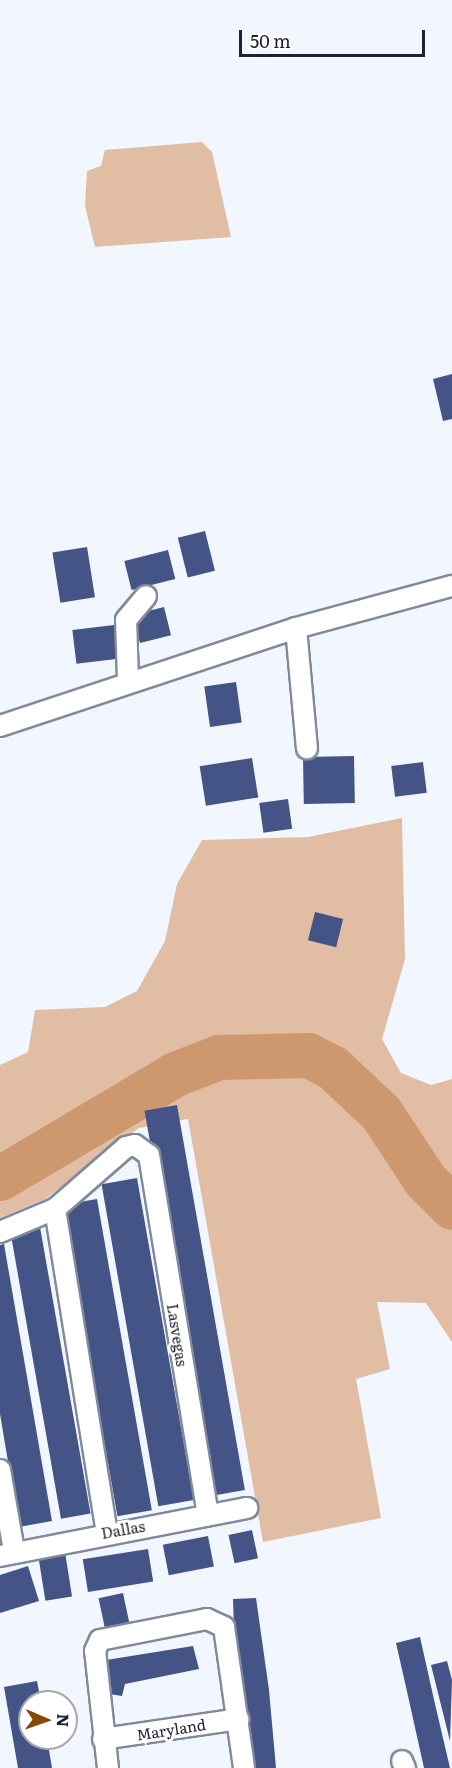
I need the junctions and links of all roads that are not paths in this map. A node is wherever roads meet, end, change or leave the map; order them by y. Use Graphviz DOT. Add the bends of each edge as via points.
graph roads {
  1 [pos="452,586"];
  2 [pos="146,596"];
  3 [pos="296,628"];
  4 [pos="128,680"];
  5 [pos="0,726"];
  6 [pos="308,749"];
  7 [pos="55,1209"];
  8 [pos="0,1232"];
  9 [pos="0,1470"];
  10 [pos="247,1508"];
  11 [pos="208,1515"];
  12 [pos="107,1532"];
  13 [pos="7,1554"];
  14 [pos="239,1719"];
  15 [pos="104,1740"];
  16 [pos="108,1768"];
  17 [pos="244,1768"];
  1 -- 3 [label="street"];
  2 -- 4 [label="street" via="126,620"];
  3 -- 4 [label="street"];
  3 -- 6 [label="street"];
  4 -- 5 [label="street"];
  7 -- 8 [label="street"];
  7 -- 11 [label="street, Lasvegas" via="126,1148 135,1145 149,1155"];
  7 -- 12 [label="street"];
  9 -- 13 [label="street"];
  10 -- 11 [label="street, Dallas"];
  11 -- 12 [label="street, Dallas"];
  12 -- 13 [label="street, Dallas"];
  14 -- 15 [label="street, Maryland"];
  14 -- 15 [label="street" via="224,1627 207,1619 100,1641 94,1651"];
  14 -- 17 [label="street"];
  15 -- 16 [label="street"];
}
